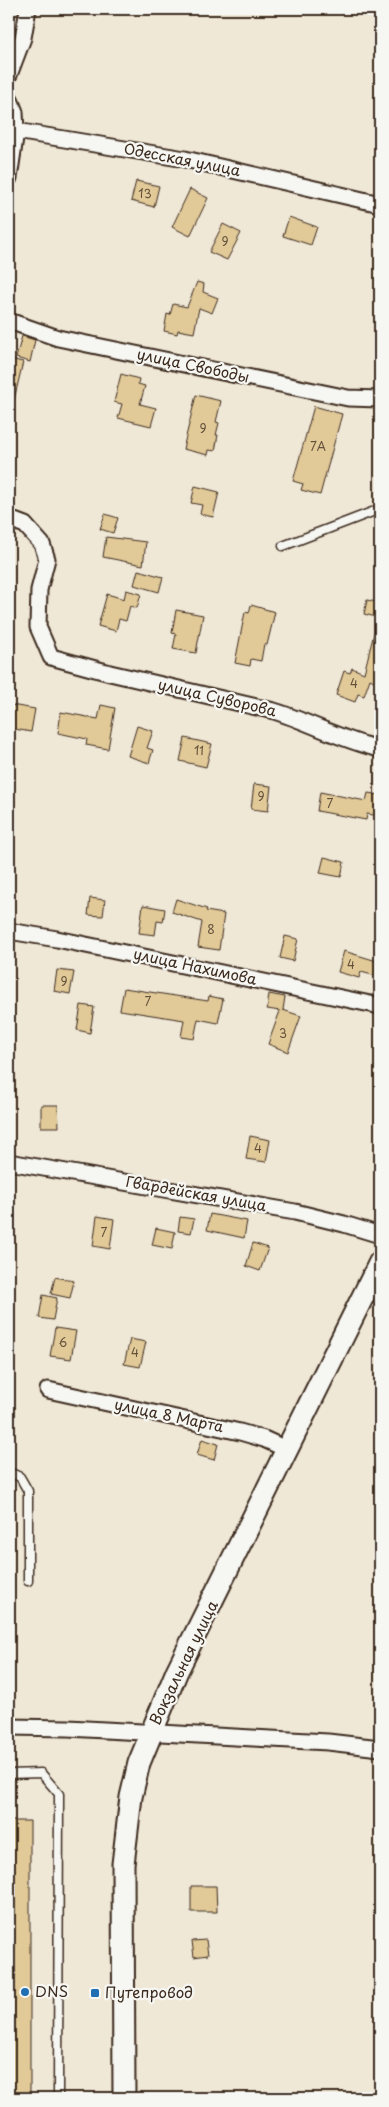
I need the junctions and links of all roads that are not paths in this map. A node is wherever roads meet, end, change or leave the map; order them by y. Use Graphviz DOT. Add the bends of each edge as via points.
graph roads {
  1 [pos="28,9"];
  2 [pos="9,75"];
  3 [pos="9,97"];
  4 [pos="16,131"];
  5 [pos="9,178"];
  6 [pos="380,204"];
  7 [pos="9,321"];
  8 [pos="380,400"];
  9 [pos="380,509"];
  10 [pos="9,519"];
  11 [pos="283,546"];
  12 [pos="380,749"];
  13 [pos="9,931"];
  14 [pos="380,1006"];
  15 [pos="9,1162"];
  16 [pos="380,1235"];
  17 [pos="380,1262"];
  18 [pos="48,1390"];
  19 [pos="288,1450"];
  20 [pos="9,1472"];
  21 [pos="28,1581"];
  22 [pos="9,1727"];
  23 [pos="150,1733"];
  24 [pos="380,1748"];
  25 [pos="9,1774"];
  26 [pos="58,2098"];
  27 [pos="124,2098"];
  1 -- 2 [label="street" via="23,38"];
  3 -- 4 [label="street" via="15,112"];
  4 -- 5 [label="street"];
  4 -- 6 [label="street, Одесская улица" via="185,159"];
  7 -- 8 [label="street, улица Свободы" via="58,338 348,398"];
  9 -- 11 [label="lane"];
  10 -- 12 [label="street, улица Суворова" via="25,525 42,544 48,559 39,590 38,627 51,657 274,711"];
  13 -- 14 [label="street, улица Нахимова"];
  15 -- 16 [label="street, Гвардейская улица" via="295,1212"];
  17 -- 19 [label="main road, Вокзальная улица"];
  18 -- 19 [label="street, улица 8 Марта" via="240,1432"];
  19 -- 23 [label="main road, Вокзальная улица" via="177,1671"];
  20 -- 21 [label="lane" via="20,1477 28,1491"];
  22 -- 23 [label="street"];
  23 -- 24 [label="street" via="328,1742"];
  23 -- 27 [label="main road, Вокзальная улица" via="131,1798 123,1864"];
  25 -- 26 [label="lane" via="41,1773 59,1794"];
}
